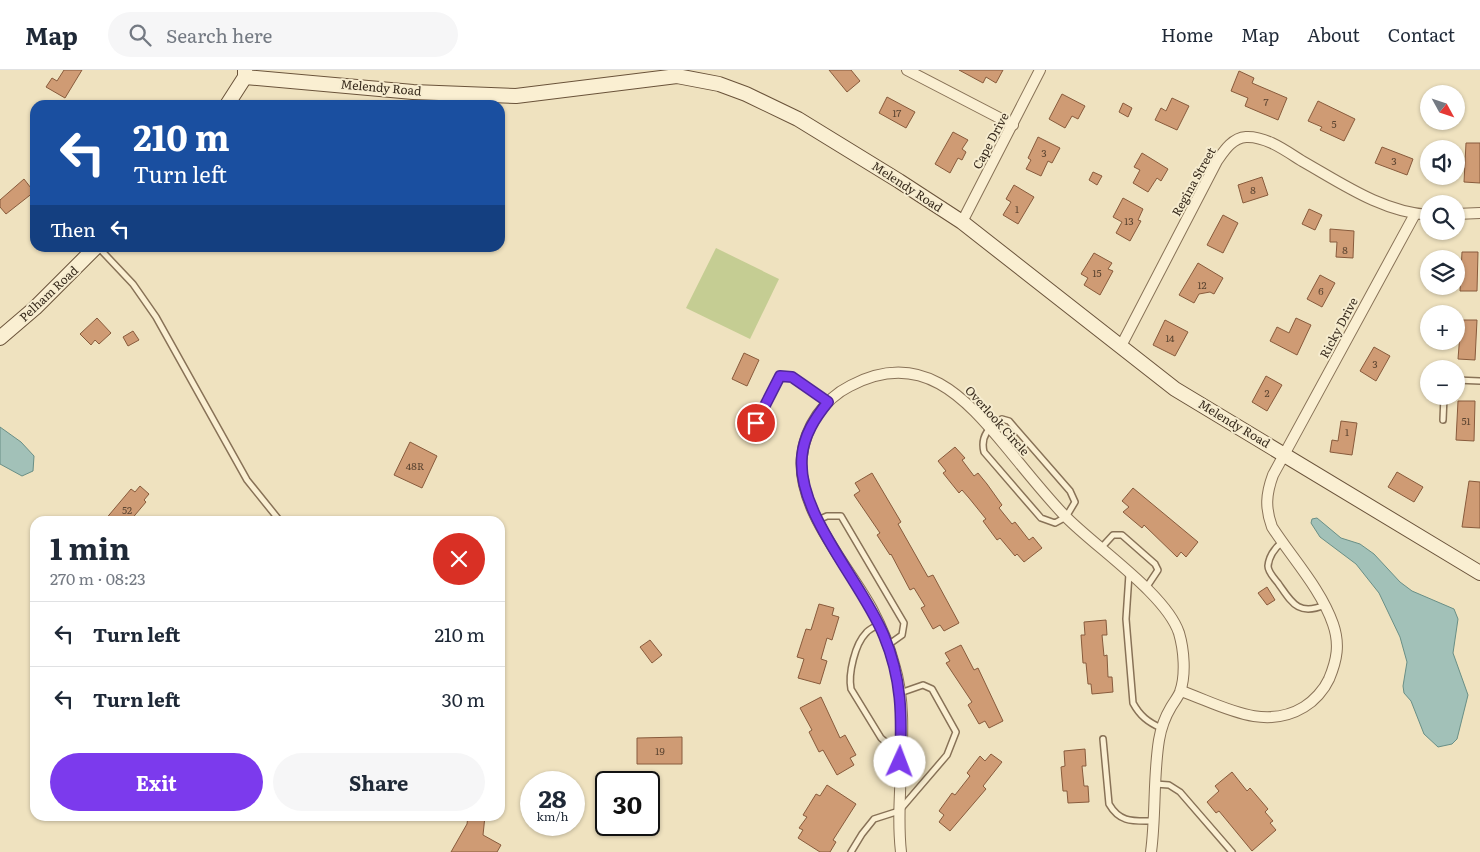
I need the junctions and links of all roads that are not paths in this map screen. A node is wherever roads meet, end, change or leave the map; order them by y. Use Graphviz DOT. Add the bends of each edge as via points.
graph roads {
  1 [pos="907,70"];
  2 [pos="1040,70"];
  3 [pos="245,73"];
  4 [pos="667,73"];
  5 [pos="230,100"];
  6 [pos="1013,125"];
  7 [pos="1480,213"];
  8 [pos="1415,214"];
  9 [pos="1420,214"];
  10 [pos="1465,214"];
  11 [pos="962,222"];
  12 [pos="93,252"];
  13 [pos="101,252"];
  14 [pos="0,338"];
  15 [pos="1121,346"];
  16 [pos="1465,380"];
  17 [pos="1480,381"];
  18 [pos="828,402"];
  19 [pos="1444,405"];
  20 [pos="1444,420"];
  21 [pos="756,423"];
  22 [pos="990,427"];
  23 [pos="1285,454"];
  24 [pos="276,516"];
  25 [pos="1066,517"];
  26 [pos="818,520"];
  27 [pos="1282,542"];
  28 [pos="1100,548"];
  29 [pos="1129,573"];
  30 [pos="1480,573"];
  31 [pos="1146,588"];
  32 [pos="1324,605"];
  33 [pos="879,624"];
  34 [pos="888,645"];
  35 [pos="1180,691"];
  36 [pos="900,693"];
  37 [pos="1162,729"];
  38 [pos="1103,739"];
  39 [pos="901,746"];
  40 [pos="1154,784"];
  41 [pos="899,811"];
  42 [pos="1153,821"];
  43 [pos="851,852"];
  44 [pos="901,852"];
  45 [pos="1151,852"];
  46 [pos="1232,852"];
  1 -- 6 [label="street"];
  2 -- 6 [label="street, Cape Drive"];
  3 -- 4 [label="street, Melendy Road" via="413,92 516,96"];
  3 -- 5 [label="street"];
  4 -- 11 [label="street, Melendy Road" via="719,84 772,106"];
  6 -- 11 [label="street, Cape Drive"];
  7 -- 10 [label="street"];
  8 -- 9 [label="street, Regina Street"];
  8 -- 15 [label="street, Regina Street" via="1355,191 1268,142 1240,138 1229,145 1218,161"];
  8 -- 23 [label="street, Ricky Drive"];
  11 -- 15 [label="street, Melendy Road"];
  12 -- 14 [label="street, Pelham Road"];
  13 -- 24 [label="lane" via="134,284 156,317 247,480"];
  15 -- 23 [label="street, Melendy Road" via="1175,388"];
  16 -- 17 [label="lane"];
  18 -- 21 [label="lane" via="792,377 780,376"];
  18 -- 22 [label="street, Overlook Circle" via="838,392 864,379 906,372 948,386"];
  18 -- 26 [label="street, Overlook Circle" via="811,426 802,454 803,482"];
  19 -- 20 [label="lane"];
  22 -- 25 [label="street, Overlook Circle"];
  22 -- 25 [label="lane" via="984,437 984,452 1041,518 1056,523"];
  22 -- 25 [label="lane" via="1002,419 1009,421 1070,491 1075,502"];
  23 -- 27 [label="street" via="1271,482 1267,502 1267,514"];
  23 -- 30 [label="street, Melendy Road"];
  25 -- 28 [label="street, Overlook Circle"];
  26 -- 33 [label="street, Overlook Circle"];
  26 -- 34 [label="lane" via="841,516 904,623 902,635"];
  27 -- 32 [label="street"];
  27 -- 32 [label="lane" via="1269,559 1268,569 1293,604 1313,610"];
  28 -- 29 [label="street, Overlook Circle"];
  28 -- 31 [label="lane" via="1113,535 1122,535 1158,570"];
  29 -- 31 [label="street, Overlook Circle"];
  29 -- 37 [label="lane" via="1126,619 1133,703 1148,722"];
  31 -- 35 [label="street, Overlook Circle" via="1162,604 1177,629 1183,658"];
  32 -- 35 [label="street" via="1334,626 1338,655 1327,683 1308,705 1288,715 1266,719 1251,717"];
  33 -- 34 [label="street, Overlook Circle"];
  33 -- 39 [label="lane" via="866,632 859,642 851,689 881,738 889,745"];
  34 -- 36 [label="street, Overlook Circle"];
  35 -- 37 [label="street, Overlook Circle"];
  36 -- 39 [label="street, Overlook Circle"];
  36 -- 41 [label="lane" via="923,685 932,689 956,732 947,755"];
  37 -- 40 [label="street, Overlook Circle"];
  38 -- 42 [label="lane" via="1109,804 1114,813 1125,822"];
  39 -- 41 [label="street, Overlook Circle"];
  40 -- 42 [label="street, Overlook Circle"];
  40 -- 46 [label="lane" via="1180,792"];
  41 -- 43 [label="lane" via="874,819"];
  41 -- 44 [label="street, Overlook Circle"];
  42 -- 45 [label="street, Overlook Circle"];
}
